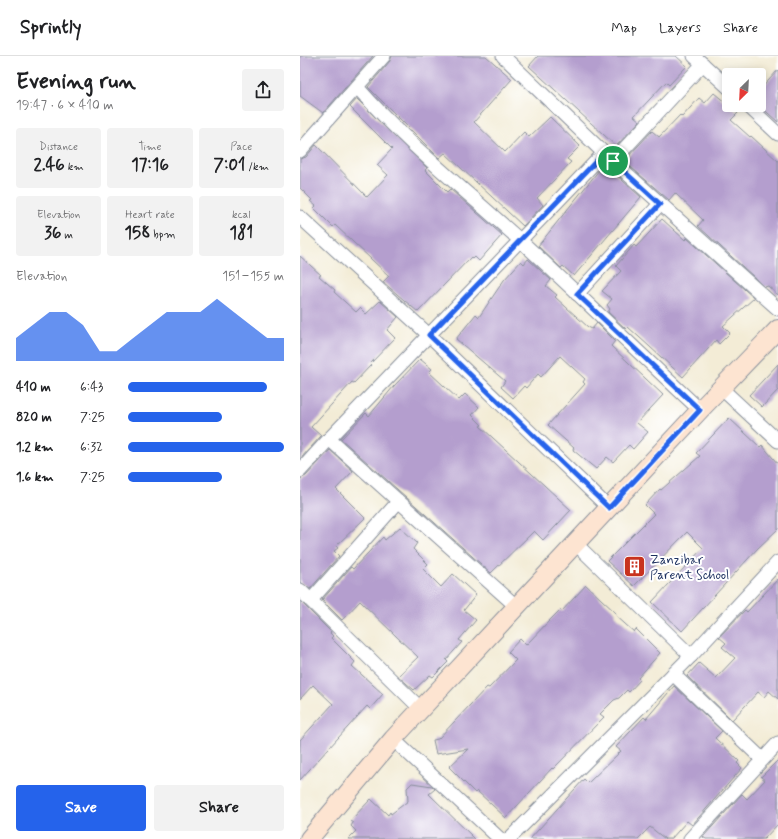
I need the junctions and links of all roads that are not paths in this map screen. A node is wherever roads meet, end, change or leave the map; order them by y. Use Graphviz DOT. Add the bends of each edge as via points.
graph roads {
  1 [pos="384,56"];
  2 [pos="503,56"];
  3 [pos="698,60"];
  4 [pos="722,82"];
  5 [pos="357,86"];
  6 [pos="754,112"];
  7 [pos="778,134"];
  8 [pos="300,151"];
  9 [pos="609,157"];
  10 [pos="660,204"];
  11 [pos="300,217"];
  12 [pos="521,241"];
  13 [pos="577,294"];
  14 [pos="778,309"];
  15 [pos="778,329"];
  16 [pos="429,335"];
  17 [pos="722,389"];
  18 [pos="700,410"];
  19 [pos="328,439"];
  20 [pos="778,441"];
  21 [pos="300,471"];
  22 [pos="398,502"];
  23 [pos="609,508"];
  24 [pos="576,544"];
  25 [pos="778,562"];
  26 [pos="300,590"];
  27 [pos="311,600"];
  28 [pos="517,607"];
  29 [pos="691,656"];
  30 [pos="673,674"];
  31 [pos="421,709"];
  32 [pos="392,739"];
  33 [pos="778,743"];
  34 [pos="762,759"];
  35 [pos="309,839"];
  36 [pos="500,839"];
  37 [pos="509,839"];
  38 [pos="690,839"];
  1 -- 5 [label="street"];
  2 -- 9 [label="street"];
  3 -- 4 [label="street"];
  3 -- 9 [label="street"];
  5 -- 8 [label="street"];
  5 -- 12 [label="street" via="424,156"];
  6 -- 7 [label="street"];
  9 -- 10 [label="street"];
  9 -- 12 [label="street"];
  10 -- 13 [label="street"];
  10 -- 14 [label="street"];
  11 -- 16 [label="street"];
  12 -- 13 [label="street"];
  12 -- 16 [label="street"];
  13 -- 18 [label="street"];
  15 -- 17 [label="street"];
  16 -- 19 [label="street"];
  16 -- 23 [label="street"];
  17 -- 18 [label="street"];
  17 -- 20 [label="street"];
  18 -- 23 [label="street"];
  19 -- 21 [label="street"];
  19 -- 22 [label="street"];
  22 -- 27 [label="street"];
  22 -- 28 [label="street"];
  23 -- 24 [label="street"];
  24 -- 28 [label="street"];
  24 -- 29 [label="street"];
  25 -- 29 [label="street"];
  26 -- 27 [label="street"];
  27 -- 31 [label="street"];
  28 -- 31 [label="street"];
  29 -- 30 [label="street"];
  30 -- 34 [label="street"];
  30 -- 37 [label="street"];
  31 -- 32 [label="street"];
  32 -- 35 [label="street"];
  32 -- 36 [label="street"];
  33 -- 34 [label="street"];
  34 -- 38 [label="street"];
}
